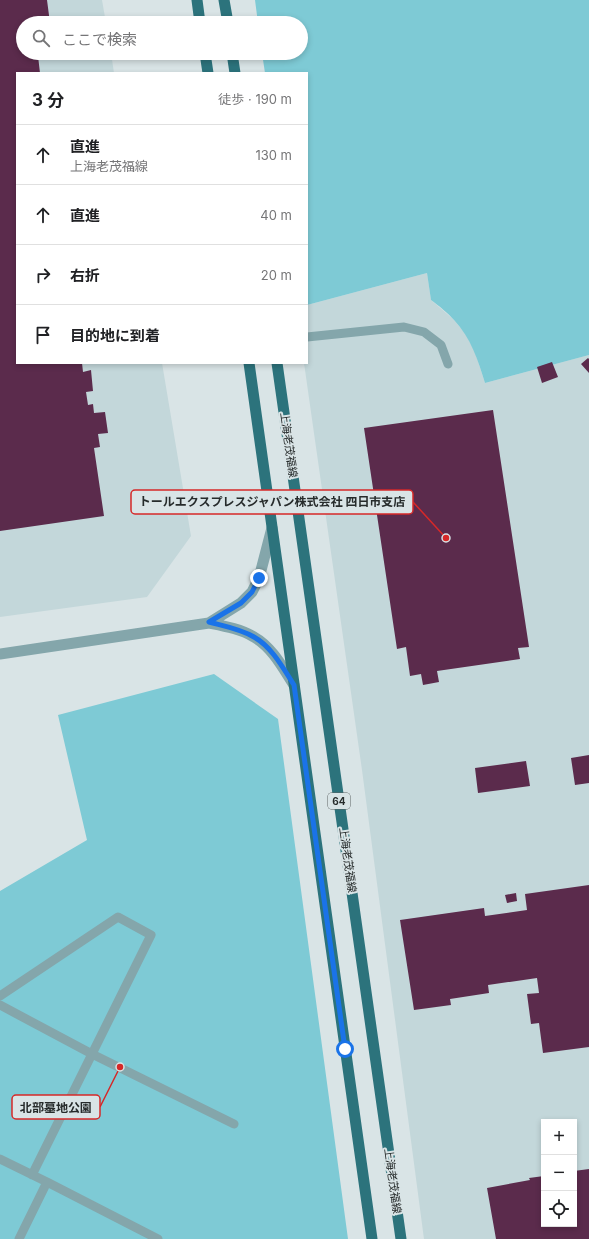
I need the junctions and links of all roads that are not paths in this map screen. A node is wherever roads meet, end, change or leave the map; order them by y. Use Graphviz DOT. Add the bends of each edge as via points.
graph roads {
  1 [pos="197,0"];
  2 [pos="224,0"];
  3 [pos="199,16"];
  4 [pos="227,16"];
  5 [pos="206,60"];
  6 [pos="233,60"];
  7 [pos="208,72"];
  8 [pos="235,72"];
  9 [pos="308,337"];
  10 [pos="249,364"];
  11 [pos="278,364"];
  12 [pos="448,364"];
  13 [pos="272,528"];
  14 [pos="209,622"];
  15 [pos="0,654"];
  16 [pos="294,685"];
  17 [pos="0,996"];
  18 [pos="0,1005"];
  19 [pos="92,1054"];
  20 [pos="234,1124"];
  21 [pos="0,1159"];
  22 [pos="32,1175"];
  23 [pos="47,1182"];
  24 [pos="158,1238"];
  25 [pos="19,1239"];
  26 [pos="372,1239"];
  27 [pos="402,1239"];
  1 -- 3 [label="main road"];
  2 -- 4 [label="main road"];
  5 -- 7 [label="main road"];
  6 -- 8 [label="main road"];
  9 -- 12 [label="lane" via="404,327 424,332 442,345"];
  10 -- 13 [label="main road"];
  11 -- 27 [label="main road, 上海老茂福線 / 64"];
  13 -- 14 [label="street" via="259,578 252,592 241,603"];
  13 -- 16 [label="main road"];
  14 -- 15 [label="street"];
  14 -- 16 [label="street" via="254,636 280,662"];
  16 -- 26 [label="main road"];
  17 -- 19 [label="lane" via="118,916 151,935"];
  18 -- 19 [label="lane"];
  19 -- 20 [label="lane"];
  19 -- 22 [label="lane"];
  21 -- 22 [label="lane"];
  22 -- 23 [label="lane"];
  23 -- 24 [label="lane"];
  23 -- 25 [label="lane"];
}
